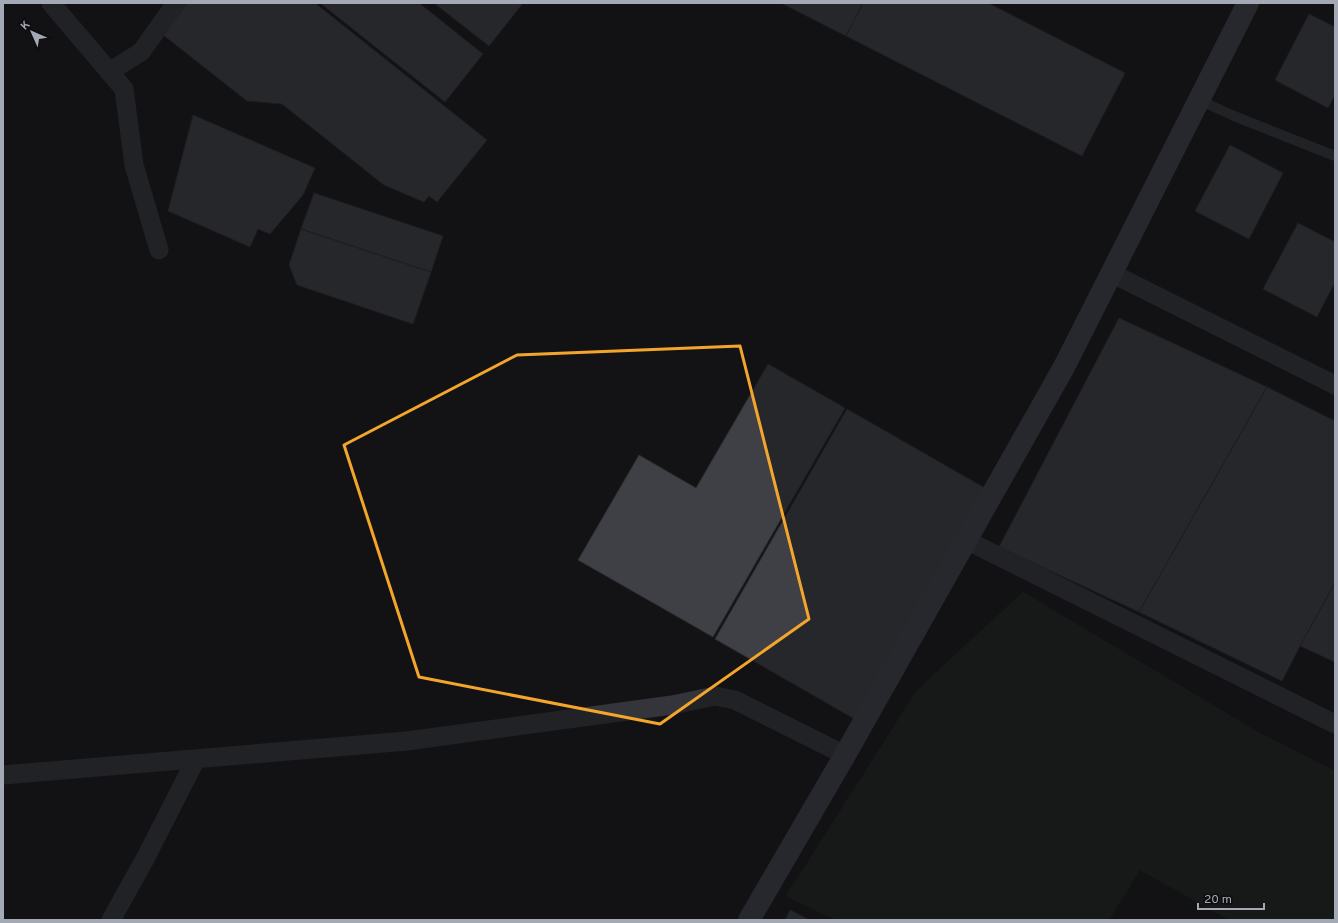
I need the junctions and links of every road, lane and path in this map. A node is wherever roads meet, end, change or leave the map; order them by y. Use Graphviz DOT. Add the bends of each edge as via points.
graph roads {
  1 [pos="51,3"];
  2 [pos="176,3"];
  3 [pos="1248,3"];
  4 [pos="109,72"];
  5 [pos="1199,100"];
  6 [pos="1335,156"];
  7 [pos="159,250"];
  8 [pos="1111,273"];
  9 [pos="1335,385"];
  10 [pos="966,540"];
  11 [pos="1335,724"];
  12 [pos="845,755"];
  13 [pos="196,759"];
  14 [pos="3,776"];
  15 [pos="111,920"];
  16 [pos="749,920"];
  1 -- 4 [label="street"];
  2 -- 4 [label="street" via="141,52"];
  3 -- 5 [label="street"];
  4 -- 7 [label="street" via="124,90 134,166"];
  5 -- 6 [label="lane"];
  5 -- 8 [label="street"];
  8 -- 9 [label="street"];
  8 -- 10 [label="street" via="1064,367"];
  10 -- 11 [label="street"];
  10 -- 12 [label="street"];
  12 -- 13 [label="street" via="735,700 715,696 672,705 407,741"];
  12 -- 16 [label="street"];
  13 -- 14 [label="street"];
  13 -- 15 [label="street" via="146,859"];
}
